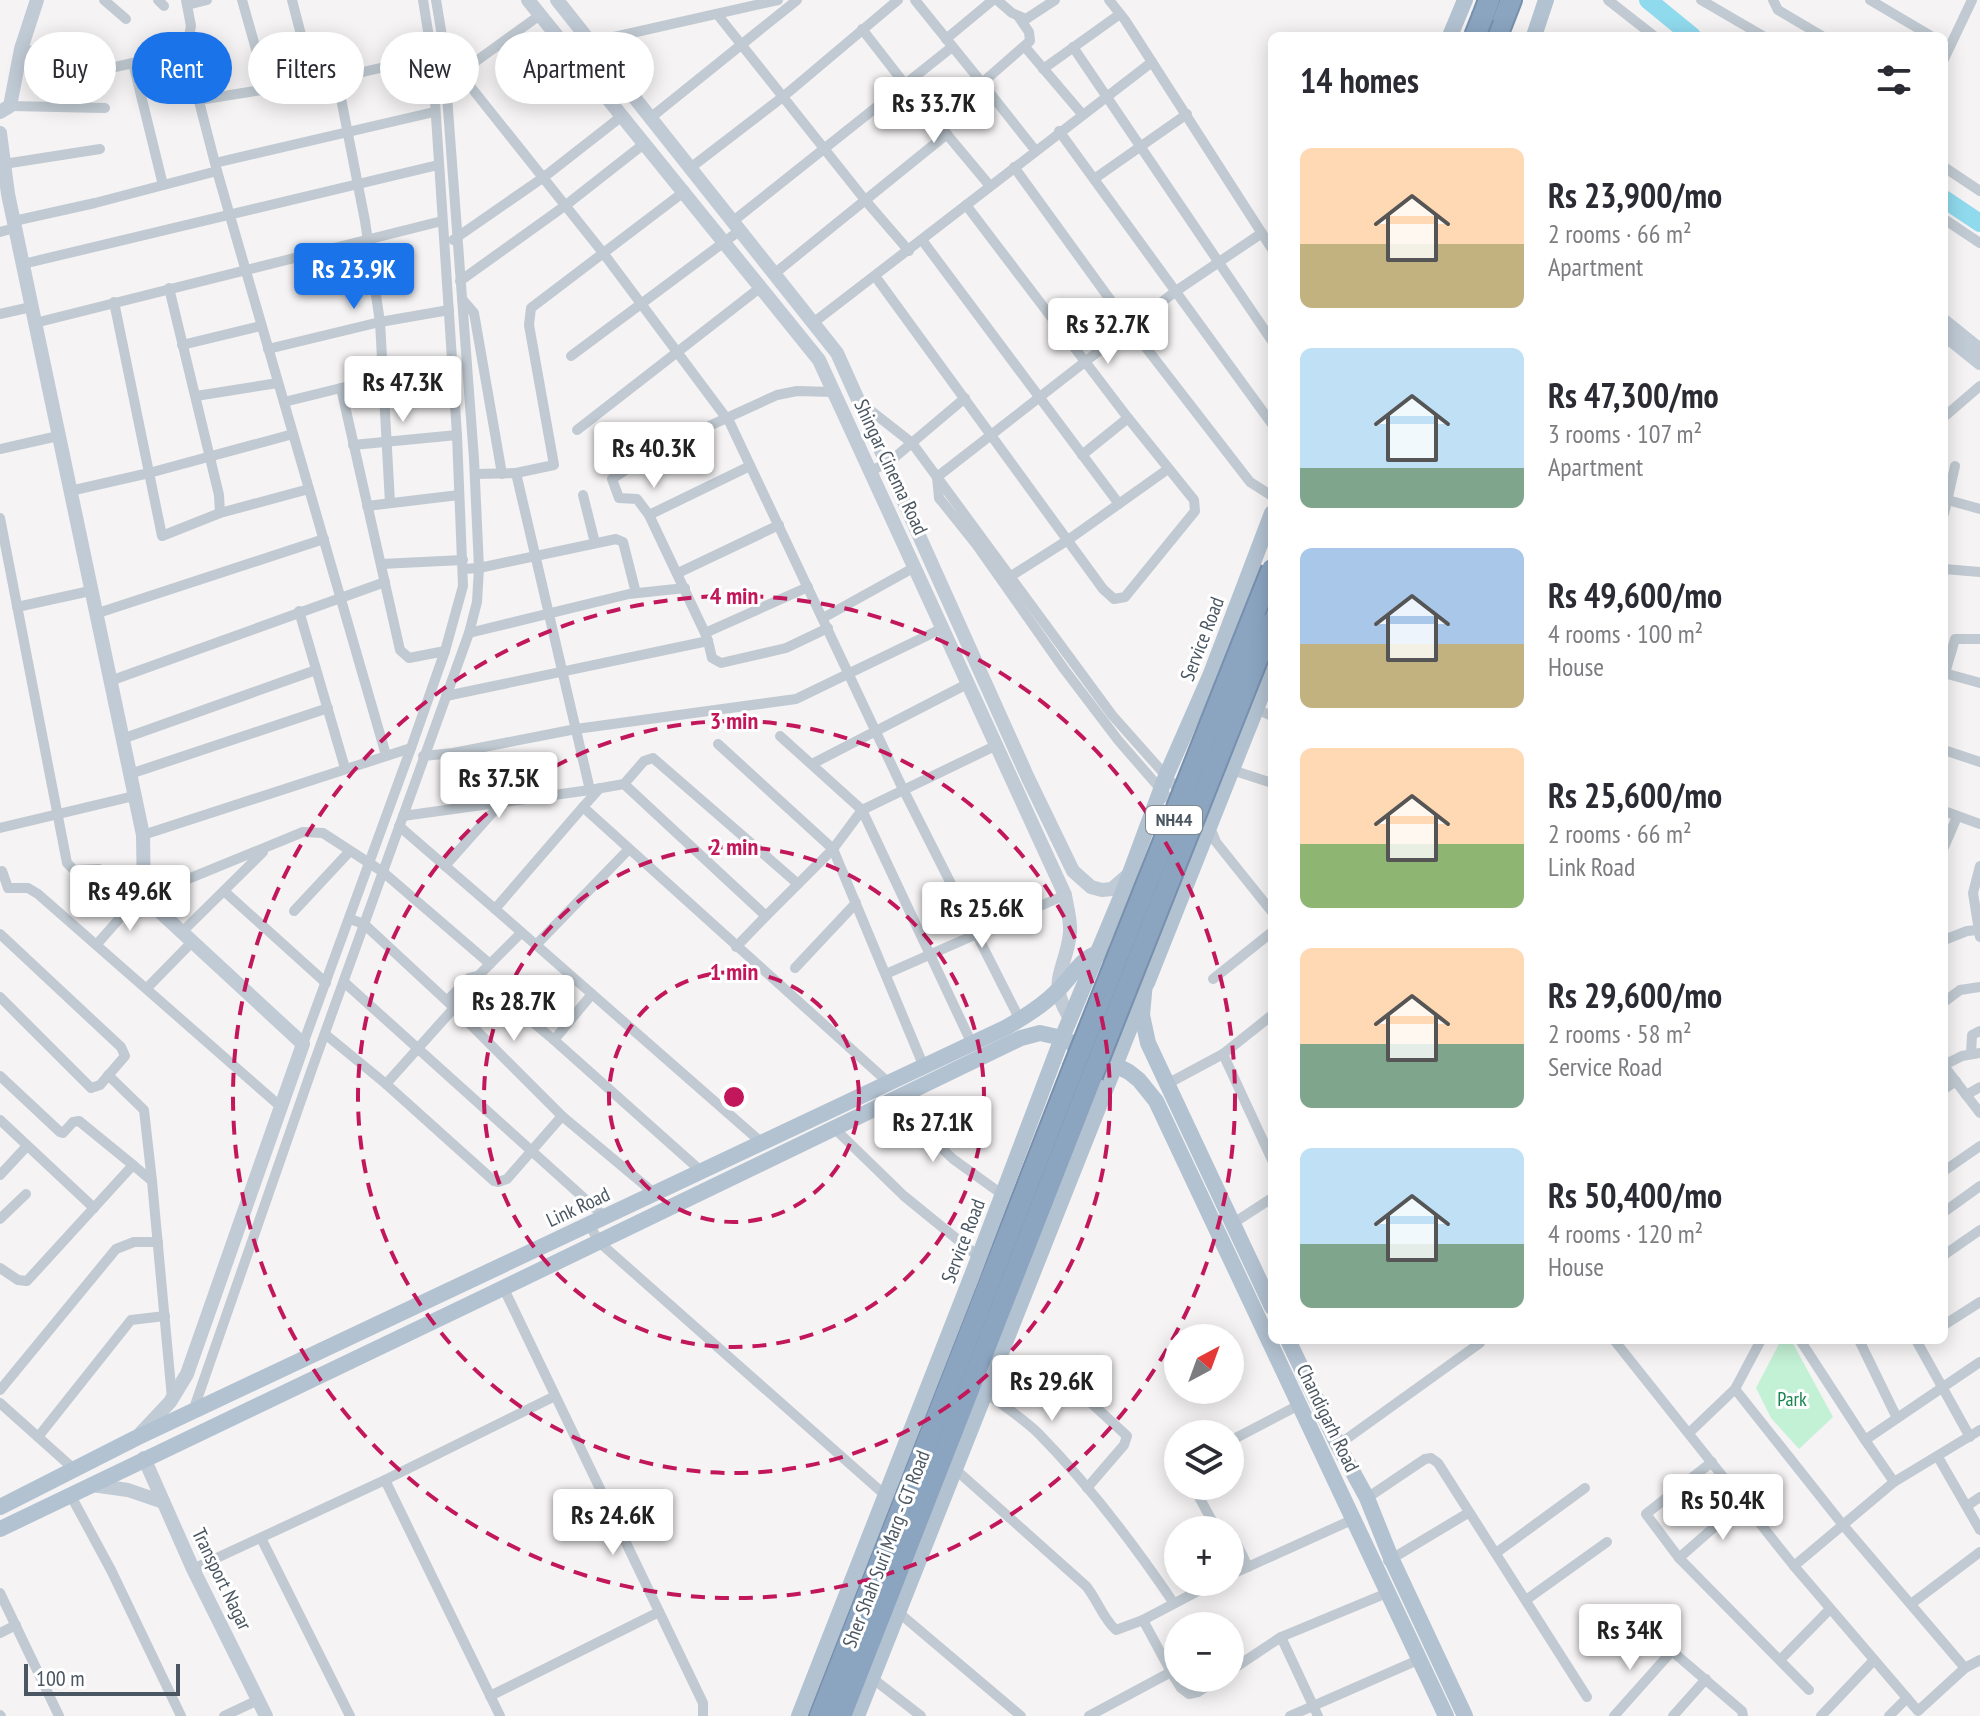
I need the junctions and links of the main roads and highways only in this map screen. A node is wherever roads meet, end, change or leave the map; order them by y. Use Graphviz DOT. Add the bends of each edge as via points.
graph roads {
  1 [pos="1489,0"];
  2 [pos="1511,0"];
  3 [pos="1542,2"];
  4 [pos="1462,7"];
  5 [pos="1452,32"];
  6 [pos="1477,32"];
  7 [pos="1498,32"];
  8 [pos="1535,32"];
  9 [pos="1268,524"];
  10 [pos="1268,580"];
  11 [pos="1268,632"];
  12 [pos="1268,691"];
  13 [pos="1264,713"];
  14 [pos="1099,952"];
  15 [pos="1147,983"];
  16 [pos="1062,1038"];
  17 [pos="1115,1065"];
  18 [pos="1083,1073"];
  19 [pos="890,1092"];
  20 [pos="1267,1280"];
  21 [pos="1268,1339"];
  22 [pos="1270,1344"];
  23 [pos="1290,1344"];
  24 [pos="2,1503"];
  25 [pos="0,1529"];
  26 [pos="799,1716"];
  27 [pos="820,1716"];
  28 [pos="841,1716"];
  29 [pos="857,1716"];
  30 [pos="1446,1716"];
  31 [pos="1465,1716"];
  1 -- 6 [label="highway, bridge"];
  2 -- 7 [label="highway"];
  3 -- 8 [label="main road"];
  4 -- 5 [label="main road"];
  9 -- 14 [label="main road, Service Road"];
  10 -- 18 [label="highway, NH44, bridge"];
  11 -- 18 [label="highway, NH44, bridge"];
  12 -- 13 [label="main road"];
  13 -- 15 [label="main road" via="1232,770"];
  14 -- 15 [label="main road" via="1134,961 1146,972"];
  14 -- 16 [label="main road, Service Road"];
  14 -- 19 [label="main road, Link Road" via="1020,1020 924,1067"];
  15 -- 17 [label="main road"];
  15 -- 20 [label="main road" via="1143,1029 1232,1224"];
  16 -- 17 [label="main road, Link Road"];
  16 -- 19 [label="main road, Link Road" via="1031,1034"];
  16 -- 26 [label="main road, Service Road"];
  17 -- 21 [label="main road, Chandigarh Road" via="1139,1080 1156,1101"];
  17 -- 29 [label="main road"];
  18 -- 27 [label="highway, Sher Shah Suri Marg - GT Road / NH44"];
  18 -- 28 [label="highway, Sher Shah Suri Marg - GT Road / NH44"];
  19 -- 24 [label="main road, Link Road" via="701,1171"];
  19 -- 25 [label="main road, Link Road" via="834,1128"];
  22 -- 30 [label="main road, Chandigarh Road"];
  23 -- 31 [label="main road, Chandigarh Road" via="1367,1498"];
}
